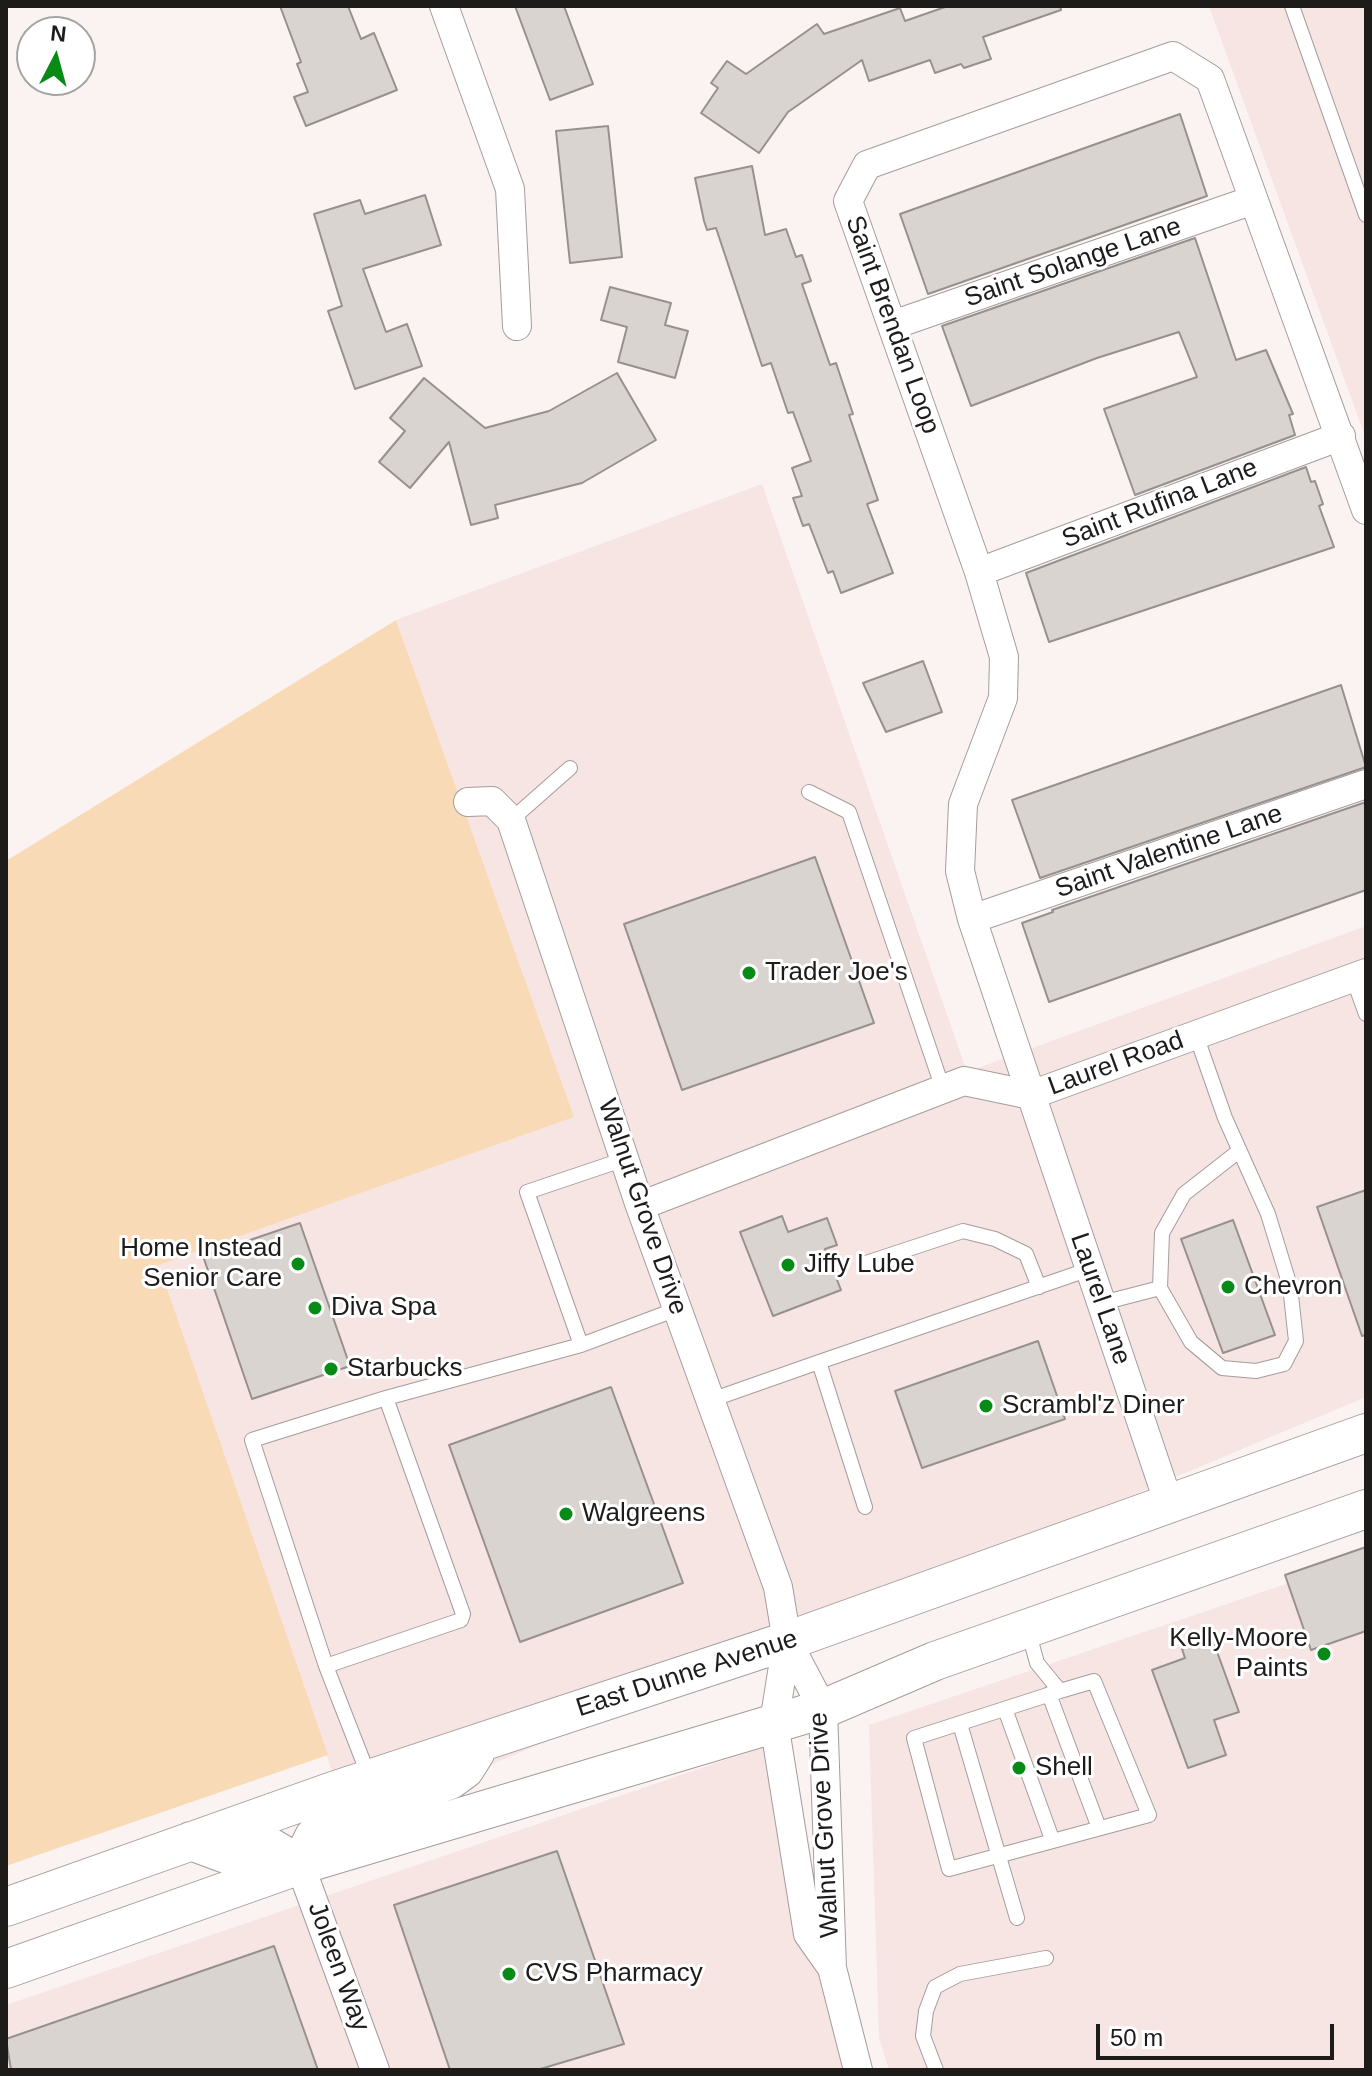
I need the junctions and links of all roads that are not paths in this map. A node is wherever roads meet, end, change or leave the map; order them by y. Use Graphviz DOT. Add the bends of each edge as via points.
graph roads {
  1 [pos="444,6"];
  2 [pos="1292,6"];
  3 [pos="1253,200"];
  4 [pos="1366,215"];
  5 [pos="893,325"];
  6 [pos="517,326"];
  7 [pos="1341,436"];
  8 [pos="1366,510"];
  9 [pos="979,572"];
  10 [pos="570,768"];
  11 [pos="1366,784"];
  12 [pos="809,792"];
  13 [pos="468,802"];
  14 [pos="511,820"];
  15 [pos="972,919"];
  16 [pos="1359,976"];
  17 [pos="1366,1014"];
  18 [pos="1196,1035"];
  19 [pos="943,1089"];
  20 [pos="1031,1095"];
  21 [pos="1239,1151"];
  22 [pos="625,1159"];
  23 [pos="640,1206"];
  24 [pos="866,1263"];
  25 [pos="1090,1269"];
  26 [pos="1039,1287"];
  27 [pos="1160,1288"];
  28 [pos="1102,1303"];
  29 [pos="677,1309"];
  30 [pos="581,1345"];
  31 [pos="819,1362"];
  32 [pos="386,1398"];
  33 [pos="711,1400"];
  34 [pos="1366,1433"];
  35 [pos="1169,1504"];
  36 [pos="865,1507"];
  37 [pos="1366,1509"];
  38 [pos="1028,1630"];
  39 [pos="787,1641"];
  40 [pos="326,1666"];
  41 [pos="1055,1693"];
  42 [pos="823,1709"];
  43 [pos="1005,1709"];
  44 [pos="774,1723"];
  45 [pos="960,1724"];
  46 [pos="478,1743"];
  47 [pos="370,1779"];
  48 [pos="1099,1828"];
  49 [pos="1052,1839"];
  50 [pos="191,1841"];
  51 [pos="1002,1857"];
  52 [pos="300,1865"];
  53 [pos="6,1907"];
  54 [pos="1017,1918"];
  55 [pos="1046,1958"];
  56 [pos="832,1968"];
  57 [pos="6,1969"];
  58 [pos="375,2070"];
  59 [pos="858,2070"];
  60 [pos="936,2070"];
  1 -- 6 [label="street" via="510,189"];
  2 -- 4 [label="lane"];
  3 -- 5 [label="street, Saint Solange Lane"];
  3 -- 5 [label="street, Saint Brendan Loop" via="1210,79 1173,56 867,165 848,201"];
  3 -- 7 [label="street, Saint Brendan Loop"];
  5 -- 9 [label="street, Saint Brendan Loop"];
  7 -- 8 [label="street, Saint Brendan Loop"];
  7 -- 9 [label="street, Saint Rufina Lane"];
  9 -- 15 [label="street, Saint Brendan Loop" via="1004,657 1003,698 963,804 960,871"];
  10 -- 14 [label="lane"];
  11 -- 15 [label="street, Saint Valentine Lane"];
  12 -- 19 [label="lane" via="849,812"];
  13 -- 14 [label="street" via="492,801"];
  14 -- 22 [label="street, Walnut Grove Drive"];
  15 -- 20 [label="street, Saint Brendan Loop"];
  16 -- 17 [label="lane"];
  16 -- 18 [label="street, Laurel Road"];
  18 -- 20 [label="street, Laurel Road"];
  18 -- 21 [label="lane"];
  19 -- 20 [label="street, Laurel Road" via="964,1081"];
  19 -- 23 [label="street, Laurel Road"];
  20 -- 25 [label="street, Laurel Lane"];
  21 -- 27 [label="lane" via="1184,1194 1162,1233"];
  21 -- 27 [label="lane" via="1268,1214 1290,1286 1296,1341 1284,1364 1256,1371 1222,1368 1191,1342"];
  22 -- 23 [label="street, Walnut Grove Drive"];
  22 -- 30 [label="lane" via="527,1192"];
  23 -- 29 [label="street, Walnut Grove Drive"];
  24 -- 26 [label="lane" via="963,1231 1026,1254"];
  25 -- 26 [label="lane"];
  25 -- 28 [label="street, Laurel Lane"];
  26 -- 31 [label="lane"];
  27 -- 28 [label="lane"];
  28 -- 35 [label="street, Laurel Lane"];
  29 -- 30 [label="lane"];
  29 -- 33 [label="street, Walnut Grove Drive"];
  30 -- 32 [label="lane"];
  31 -- 33 [label="lane"];
  31 -- 36 [label="lane"];
  32 -- 40 [label="lane" via="252,1440"];
  32 -- 40 [label="lane" via="463,1614 461,1620"];
  33 -- 39 [label="street, Walnut Grove Drive" via="778,1587"];
  34 -- 35 [label="main road, East Dunne Avenue"];
  35 -- 39 [label="main road, East Dunne Avenue"];
  37 -- 38 [label="main road"];
  38 -- 41 [label="lane" via="1037,1663"];
  38 -- 42 [label="main road" via="935,1661"];
  39 -- 42 [label="street, Walnut Grove Drive"];
  39 -- 44 [label="street, Walnut Grove Drive"];
  39 -- 46 [label="main road, East Dunne Avenue"];
  40 -- 47 [label="lane"];
  41 -- 43 [label="lane"];
  41 -- 48 [label="lane"];
  41 -- 48 [label="lane" via="1094,1681 1149,1815"];
  42 -- 44 [label="main road"];
  42 -- 56 [label="street, Walnut Grove Drive"];
  43 -- 45 [label="lane"];
  43 -- 49 [label="lane"];
  44 -- 52 [label="main road"];
  44 -- 56 [label="street, Walnut Grove Drive" via="808,1934"];
  45 -- 51 [label="lane"];
  45 -- 51 [label="lane" via="914,1738 949,1869"];
  46 -- 47 [label="main road, East Dunne Avenue"];
  46 -- 52 [label="main road" via="465,1769 450,1780 329,1822 314,1837"];
  47 -- 50 [label="main road, East Dunne Avenue"];
  48 -- 49 [label="lane"];
  49 -- 51 [label="lane"];
  50 -- 52 [label="main road" via="226,1854 270,1847"];
  50 -- 53 [label="main road, East Dunne Avenue"];
  51 -- 54 [label="lane"];
  52 -- 57 [label="main road"];
  52 -- 58 [label="street, Joleen Way"];
  55 -- 60 [label="lane" via="960,1974 935,1987 923,2036"];
  56 -- 59 [label="street, Walnut Grove Drive"];
}
